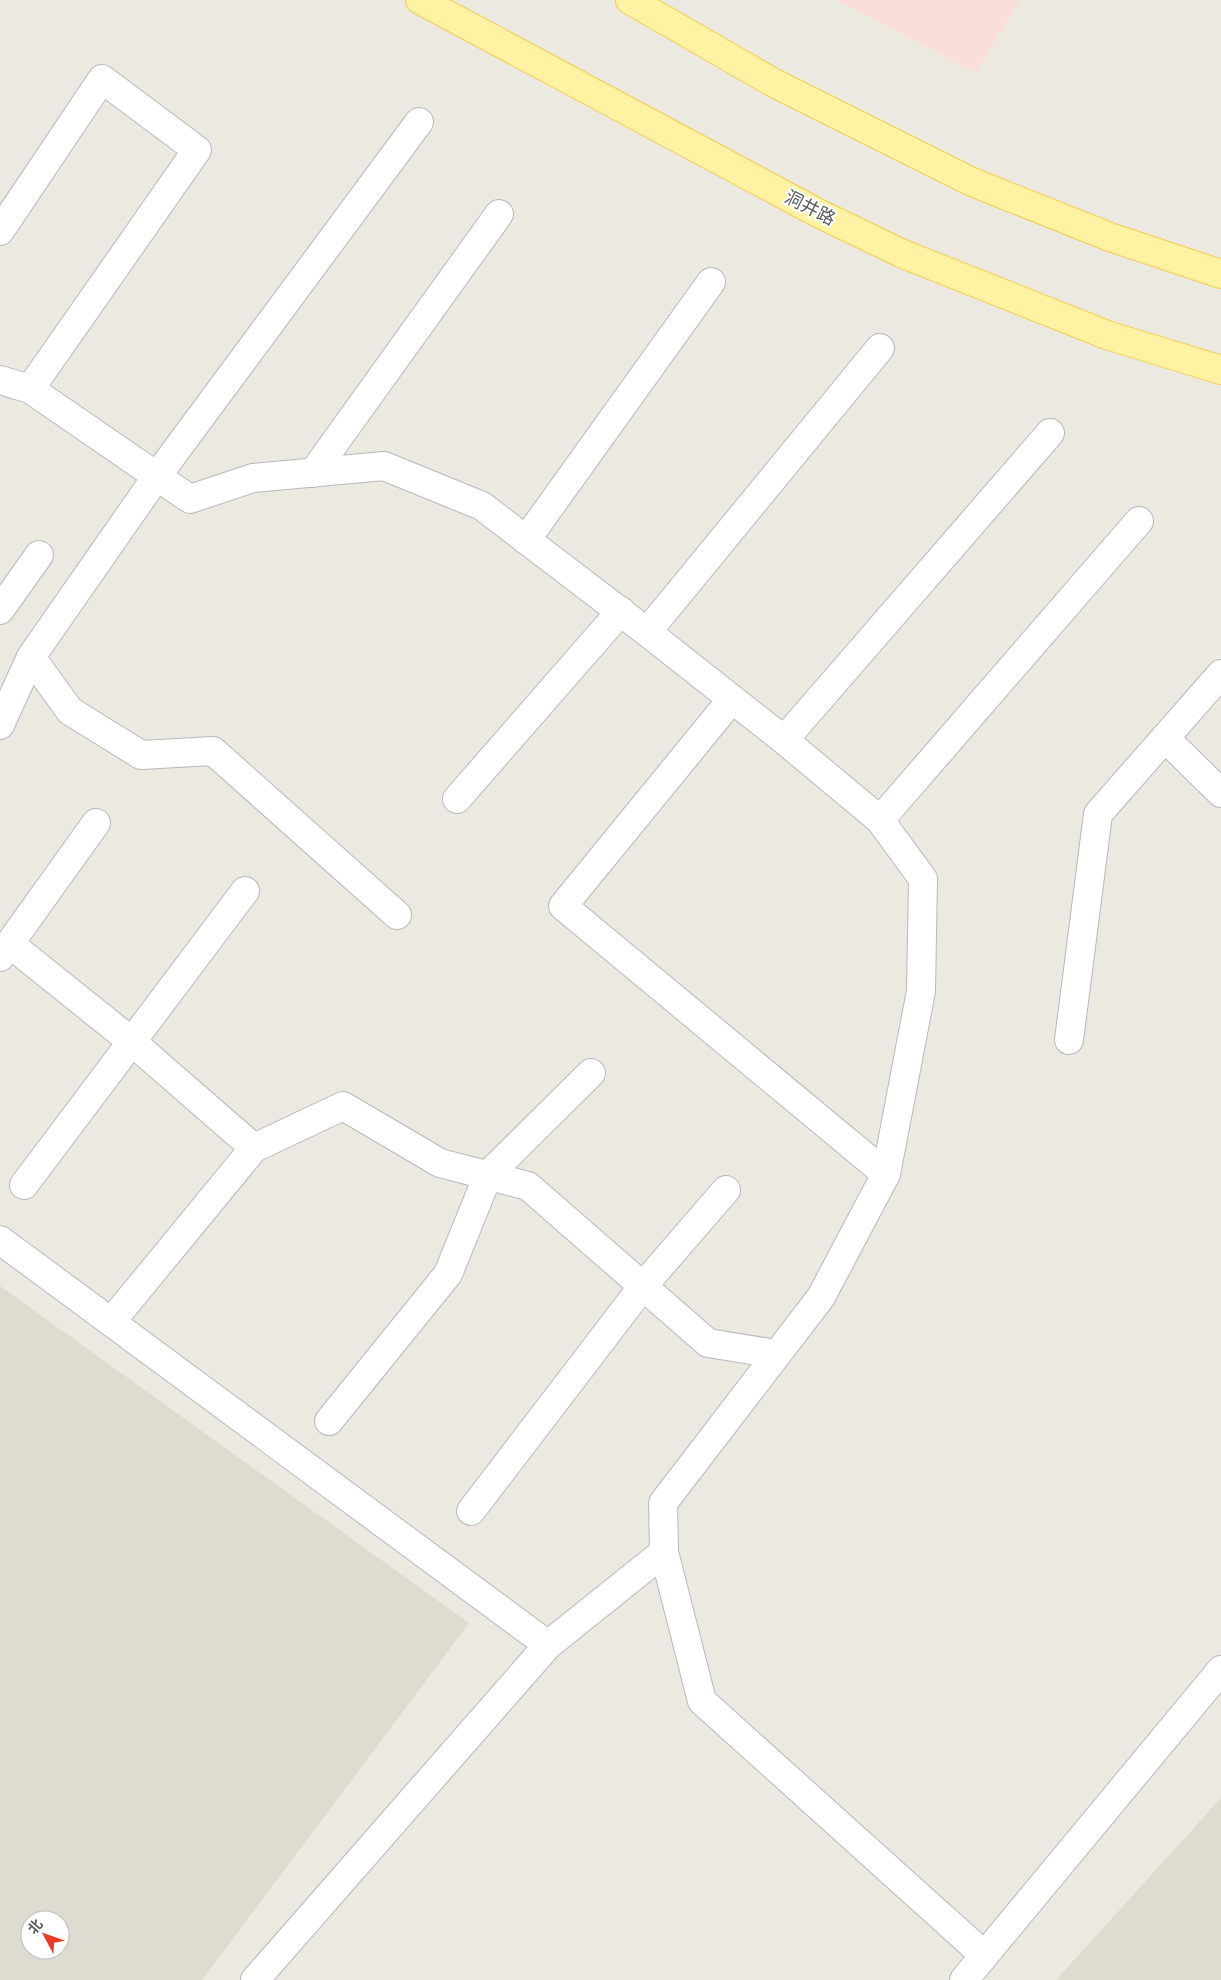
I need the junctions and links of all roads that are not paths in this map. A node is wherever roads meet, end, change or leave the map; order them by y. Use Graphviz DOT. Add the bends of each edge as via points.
graph roads {
  1 [pos="420,0"];
  2 [pos="630,0"];
  3 [pos="419,122"];
  4 [pos="499,214"];
  5 [pos="0,231"];
  6 [pos="1221,274"];
  7 [pos="711,282"];
  8 [pos="880,348"];
  9 [pos="1221,370"];
  10 [pos="0,380"];
  11 [pos="30,390"];
  12 [pos="1050,433"];
  13 [pos="313,472"];
  14 [pos="157,476"];
  15 [pos="1139,521"];
  16 [pos="526,540"];
  17 [pos="39,555"];
  18 [pos="0,610"];
  19 [pos="621,611"];
  20 [pos="647,632"];
  21 [pos="30,657"];
  22 [pos="1221,674"];
  23 [pos="732,699"];
  24 [pos="0,725"];
  25 [pos="1165,738"];
  26 [pos="784,740"];
  27 [pos="1221,793"];
  28 [pos="457,799"];
  29 [pos="880,820"];
  30 [pos="96,823"];
  31 [pos="244,891"];
  32 [pos="398,916"];
  33 [pos="5,950"];
  34 [pos="1068,1040"];
  35 [pos="130,1042"];
  36 [pos="591,1073"];
  37 [pos="254,1148"];
  38 [pos="886,1174"];
  39 [pos="488,1175"];
  40 [pos="24,1185"];
  41 [pos="726,1190"];
  42 [pos="0,1240"];
  43 [pos="643,1286"];
  44 [pos="111,1322"];
  45 [pos="776,1354"];
  46 [pos="329,1421"];
  47 [pos="471,1511"];
  48 [pos="664,1552"];
  49 [pos="548,1646"];
  50 [pos="1221,1670"];
  51 [pos="984,1955"];
  52 [pos="255,1980"];
  53 [pos="964,1980"];
  1 -- 9 [label="main road, 洞井路" via="818,213 903,254 1107,335"];
  2 -- 6 [label="main road" via="774,83 972,182 1110,237"];
  3 -- 14 [label="street"];
  4 -- 13 [label="street"];
  5 -- 11 [label="street" via="102,79 197,150"];
  7 -- 16 [label="street"];
  8 -- 20 [label="street"];
  10 -- 11 [label="street"];
  11 -- 14 [label="street"];
  12 -- 26 [label="street"];
  13 -- 14 [label="street" via="253,478 190,499"];
  13 -- 16 [label="street" via="384,466 482,506"];
  14 -- 21 [label="street"];
  15 -- 29 [label="street"];
  16 -- 19 [label="street"];
  17 -- 18 [label="street"];
  19 -- 20 [label="street"];
  19 -- 28 [label="street"];
  20 -- 23 [label="street"];
  21 -- 24 [label="street"];
  21 -- 32 [label="street" via="70,711 141,755 213,751"];
  22 -- 25 [label="street"];
  23 -- 26 [label="street"];
  23 -- 38 [label="street" via="563,906"];
  25 -- 27 [label="street"];
  25 -- 34 [label="street" via="1098,814"];
  26 -- 29 [label="street"];
  29 -- 38 [label="street" via="923,880 920,991"];
  30 -- 33 [label="street"];
  31 -- 35 [label="street"];
  33 -- 35 [label="street"];
  35 -- 37 [label="street"];
  35 -- 40 [label="street"];
  36 -- 39 [label="street"];
  37 -- 39 [label="street" via="343,1106 440,1162"];
  37 -- 44 [label="street"];
  38 -- 45 [label="street" via="820,1297"];
  39 -- 43 [label="street" via="528,1186"];
  39 -- 46 [label="street" via="448,1274"];
  41 -- 43 [label="street"];
  42 -- 44 [label="street"];
  43 -- 45 [label="street" via="708,1343"];
  43 -- 47 [label="street"];
  44 -- 49 [label="street"];
  45 -- 48 [label="street" via="663,1502"];
  48 -- 49 [label="street"];
  48 -- 51 [label="street" via="702,1701"];
  49 -- 52 [label="street"];
  50 -- 51 [label="street"];
  51 -- 53 [label="street"];
}
